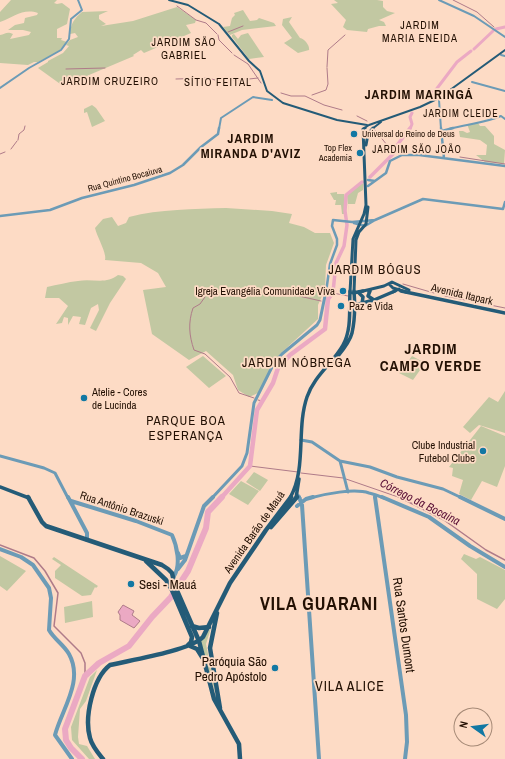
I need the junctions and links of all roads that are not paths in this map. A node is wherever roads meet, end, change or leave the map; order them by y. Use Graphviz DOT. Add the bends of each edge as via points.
graph roads {
  1 [pos="78,0"];
  2 [pos="170,0"];
  3 [pos="439,0"];
  4 [pos="505,37"];
  5 [pos="504,51"];
  6 [pos="501,55"];
  7 [pos="505,56"];
  8 [pos="472,82"];
  9 [pos="0,88"];
  10 [pos="505,91"];
  11 [pos="273,99"];
  12 [pos="439,100"];
  13 [pos="505,119"];
  14 [pos="357,124"];
  15 [pos="369,124"];
  16 [pos="373,128"];
  17 [pos="363,130"];
  18 [pos="442,131"];
  19 [pos="369,132"];
  20 [pos="444,158"];
  21 [pos="505,166"];
  22 [pos="368,180"];
  23 [pos="375,181"];
  24 [pos="368,186"];
  25 [pos="505,202"];
  26 [pos="0,216"];
  27 [pos="367,220"];
  28 [pos="375,220"];
  29 [pos="362,221"];
  30 [pos="352,222"];
  31 [pos="360,225"];
  32 [pos="365,226"];
  33 [pos="399,288"];
  34 [pos="370,290"];
  35 [pos="411,292"];
  36 [pos="354,293"];
  37 [pos="416,293"];
  38 [pos="389,294"];
  39 [pos="351,298"];
  40 [pos="374,300"];
  41 [pos="361,304"];
  42 [pos="355,305"];
  43 [pos="505,313"];
  44 [pos="302,440"];
  45 [pos="0,456"];
  46 [pos="340,461"];
  47 [pos="348,463"];
  48 [pos="342,466"];
  49 [pos="299,472"];
  50 [pos="0,487"];
  51 [pos="295,490"];
  52 [pos="348,492"];
  53 [pos="374,495"];
  54 [pos="298,496"];
  55 [pos="71,501"];
  56 [pos="302,502"];
  57 [pos="295,504"];
  58 [pos="302,515"];
  59 [pos="505,518"];
  60 [pos="87,540"];
  61 [pos="0,549"];
  62 [pos="176,550"];
  63 [pos="186,556"];
  64 [pos="145,560"];
  65 [pos="159,564"];
  66 [pos="505,567"];
  67 [pos="178,569"];
  68 [pos="156,570"];
  69 [pos="174,576"];
  70 [pos="166,580"];
  71 [pos="173,588"];
  72 [pos="177,597"];
  73 [pos="192,625"];
  74 [pos="209,627"];
  75 [pos="199,642"];
  76 [pos="188,647"];
  77 [pos="204,660"];
  78 [pos="220,708"];
  79 [pos="72,759"];
  80 [pos="103,759"];
  81 [pos="240,759"];
  82 [pos="319,759"];
  83 [pos="405,759"];
  1 -- 9 [label="street" via="82,10 71,19 69,39 65,46"];
  2 -- 11 [label="main road" via="188,6 219,24 260,71 267,91"];
  3 -- 4 [label="street" via="456,6"];
  5 -- 6 [label="main road"];
  5 -- 15 [label="main road" via="440,98"];
  6 -- 7 [label="street"];
  6 -- 12 [label="main road"];
  8 -- 10 [label="street"];
  11 -- 14 [label="main road"];
  11 -- 26 [label="street, Rua Quintino Bocaiuva" via="253,97 221,118 218,134 170,174 82,198 53,209"];
  12 -- 16 [label="main road" via="382,122"];
  12 -- 18 [label="street"];
  13 -- 18 [label="street" via="501,116"];
  14 -- 15 [label="main road"];
  14 -- 17 [label="main road"];
  15 -- 16 [label="main road"];
  15 -- 17 [label="main road"];
  16 -- 19 [label="main road"];
  17 -- 19 [label="main road"];
  17 -- 29 [label="main road, Avenida Barão de Mauá" via="366,205"];
  18 -- 20 [label="street"];
  19 -- 22 [label="main road, Avenida Barão de Mauá" via="365,143"];
  20 -- 21 [label="street"];
  20 -- 23 [label="street" via="400,156 390,161 386,173"];
  22 -- 23 [label="street"];
  22 -- 24 [label="main road, Avenida Barão de Mauá"];
  23 -- 24 [label="street"];
  24 -- 27 [label="main road, Avenida Barão de Mauá"];
  25 -- 28 [label="street" via="503,209 423,199"];
  27 -- 28 [label="street"];
  27 -- 29 [label="street"];
  27 -- 32 [label="main road, Avenida Barão de Mauá"];
  28 -- 32 [label="street"];
  29 -- 30 [label="street"];
  29 -- 31 [label="main road, Avenida Barão de Mauá"];
  30 -- 31 [label="street"];
  30 -- 63 [label="street" via="333,220 337,245 330,264 320,320 278,358 256,400 247,453 242,466 204,506"];
  31 -- 32 [label="street"];
  31 -- 36 [label="main road, Avenida Barão de Mauá" via="353,239"];
  32 -- 36 [label="main road, Avenida Barão de Mauá" via="356,240"];
  33 -- 34 [label="main road, Avenida Itapark" via="393,288 390,283"];
  33 -- 35 [label="main road, Avenida Itapark"];
  33 -- 37 [label="main road, Avenida Itapark"];
  33 -- 38 [label="main road"];
  34 -- 36 [label="main road"];
  34 -- 40 [label="main road" via="368,296"];
  35 -- 37 [label="main road, Avenida Itapark"];
  35 -- 38 [label="main road"];
  36 -- 39 [label="main road, Avenida Barão de Mauá"];
  36 -- 41 [label="main road" via="364,297"];
  36 -- 42 [label="main road, Avenida Barão de Mauá"];
  37 -- 43 [label="main road, Avenida Itapark"];
  38 -- 40 [label="main road"];
  39 -- 42 [label="main road"];
  39 -- 44 [label="main road, Avenida Barão de Mauá" via="347,338 309,391 304,408"];
  40 -- 41 [label="main road"];
  41 -- 42 [label="main road"];
  42 -- 44 [label="main road, Avenida Barão de Mauá" via="349,340 309,396"];
  44 -- 46 [label="street" via="312,442"];
  44 -- 49 [label="main road, Avenida Barão de Mauá"];
  45 -- 55 [label="street" via="56,473"];
  46 -- 47 [label="street"];
  46 -- 48 [label="street"];
  47 -- 48 [label="street"];
  47 -- 59 [label="street" via="443,489"];
  48 -- 52 [label="street"];
  49 -- 51 [label="main road, Avenida Barão de Mauá"];
  49 -- 54 [label="main road, Avenida Barão de Mauá"];
  50 -- 60 [label="main road" via="28,497 46,526"];
  51 -- 57 [label="main road" via="292,499"];
  51 -- 74 [label="main road, Avenida Barão de Mauá" via="230,583"];
  52 -- 53 [label="street"];
  52 -- 56 [label="street" via="321,495"];
  53 -- 66 [label="street" via="429,517"];
  53 -- 83 [label="street, Rua Santos Dumont" via="406,720"];
  54 -- 56 [label="street"];
  54 -- 57 [label="main road, Avenida Barão de Mauá"];
  55 -- 60 [label="street" via="87,533"];
  55 -- 62 [label="street, Rua Antônio Brazuski" via="172,535"];
  56 -- 57 [label="street"];
  56 -- 58 [label="street"];
  57 -- 58 [label="street"];
  57 -- 78 [label="main road, Avenida Barão de Mauá" via="267,533 227,592 216,616 210,648"];
  58 -- 82 [label="street"];
  60 -- 64 [label="main road"];
  61 -- 79 [label="street" via="18,555 33,565 49,588 49,630 69,654 75,668 73,688 55,735"];
  62 -- 63 [label="street" via="179,557"];
  62 -- 67 [label="street, Rua Antônio Brazuski"];
  63 -- 67 [label="street"];
  64 -- 65 [label="main road"];
  64 -- 68 [label="main road"];
  65 -- 68 [label="main road"];
  65 -- 69 [label="main road" via="169,568"];
  67 -- 69 [label="street"];
  68 -- 70 [label="main road"];
  69 -- 70 [label="main road"];
  69 -- 71 [label="main road"];
  70 -- 71 [label="main road"];
  71 -- 72 [label="main road"];
  72 -- 73 [label="main road"];
  72 -- 76 [label="main road" via="192,637"];
  73 -- 74 [label="main road" via="199,628"];
  73 -- 75 [label="main road"];
  74 -- 75 [label="main road, Avenida Barão de Mauá"];
  75 -- 76 [label="main road"];
  75 -- 77 [label="main road, Avenida Barão de Mauá"];
  76 -- 77 [label="main road" via="197,649"];
  76 -- 80 [label="main road" via="110,665 101,672 91,701 88,730 91,742"];
  77 -- 78 [label="main road, Avenida Barão de Mauá" via="214,699"];
  78 -- 81 [label="main road, Avenida Barão de Mauá" via="239,744"];
}
